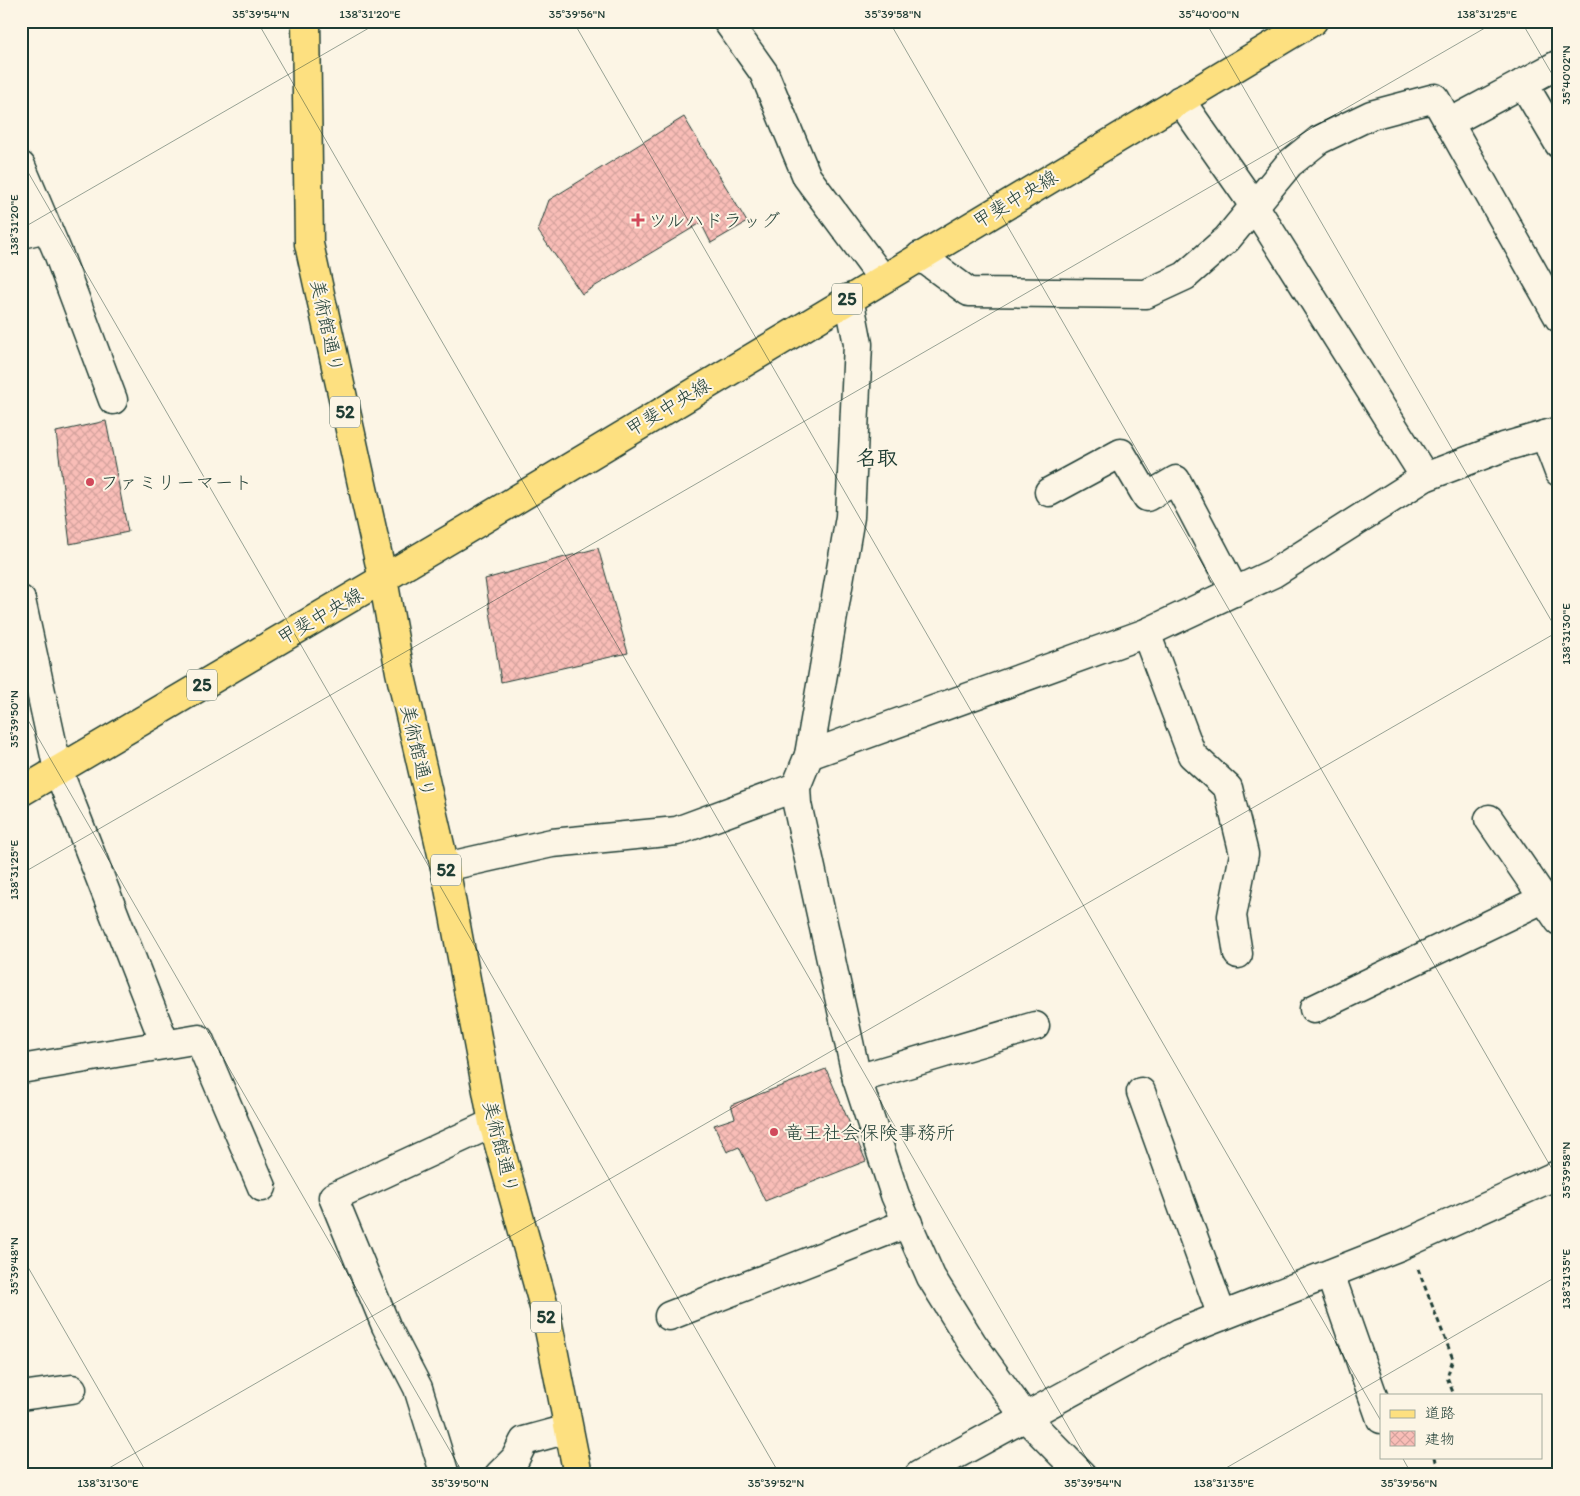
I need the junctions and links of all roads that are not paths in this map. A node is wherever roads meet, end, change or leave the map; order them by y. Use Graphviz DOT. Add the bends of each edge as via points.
graph roads {
  1 [pos="306,21"];
  2 [pos="728,21"];
  3 [pos="1313,21"];
  4 [pos="1559,64"];
  5 [pos="1523,83"];
  6 [pos="1180,100"];
  7 [pos="1448,123"];
  8 [pos="1559,144"];
  9 [pos="21,166"];
  10 [pos="1255,207"];
  11 [pos="47,228"];
  12 [pos="21,234"];
  13 [pos="920,256"];
  14 [pos="882,278"];
  15 [pos="848,298"];
  16 [pos="1558,315"];
  17 [pos="113,400"];
  18 [pos="1552,433"];
  19 [pos="1559,472"];
  20 [pos="1425,477"];
  21 [pos="1048,492"];
  22 [pos="383,579"];
  23 [pos="1235,592"];
  24 [pos="21,600"];
  25 [pos="1146,633"];
  26 [pos="810,754"];
  27 [pos="58,770"];
  28 [pos="796,787"];
  29 [pos="21,792"];
  30 [pos="1489,819"];
  31 [pos="445,867"];
  32 [pos="1544,899"];
  33 [pos="1559,921"];
  34 [pos="1238,954"];
  35 [pos="1314,1009"];
  36 [pos="1035,1026"];
  37 [pos="165,1044"];
  38 [pos="21,1069"];
  39 [pos="857,1079"];
  40 [pos="1141,1092"];
  41 [pos="494,1123"];
  42 [pos="1559,1174"];
  43 [pos="262,1187"];
  44 [pos="908,1223"];
  45 [pos="1330,1274"];
  46 [pos="668,1316"];
  47 [pos="1222,1316"];
  48 [pos="72,1389"];
  49 [pos="21,1396"];
  50 [pos="1380,1415"];
  51 [pos="1025,1417"];
  52 [pos="568,1428"];
  53 [pos="445,1475"];
  54 [pos="499,1475"];
  55 [pos="578,1475"];
  56 [pos="919,1475"];
  57 [pos="1082,1475"];
  1 -- 22 [label="main road, 美術館通り / 52" via="309,244"];
  2 -- 14 [label="street" via="764,73 807,177"];
  3 -- 6 [label="main road, 甲斐中央線 / 25"];
  4 -- 5 [label="street"];
  5 -- 7 [label="street"];
  5 -- 8 [label="street"];
  6 -- 10 [label="street"];
  6 -- 13 [label="main road, 甲斐中央線 / 25"];
  7 -- 10 [label="street" via="1435,98 1371,114 1319,140 1289,164"];
  7 -- 16 [label="street"];
  9 -- 11 [label="street"];
  10 -- 13 [label="street" via="1227,239 1185,276 1146,294 969,292"];
  10 -- 20 [label="street"];
  11 -- 12 [label="street"];
  11 -- 17 [label="street"];
  13 -- 14 [label="main road, 甲斐中央線 / 25"];
  14 -- 15 [label="main road, 甲斐中央線 / 25"];
  15 -- 22 [label="main road, 甲斐中央線 / 25"];
  15 -- 26 [label="street" via="858,344 850,517"];
  18 -- 19 [label="street"];
  18 -- 20 [label="street"];
  20 -- 23 [label="street" via="1274,573"];
  21 -- 23 [label="street" via="1121,453 1147,497 1176,480"];
  22 -- 27 [label="main road, 甲斐中央線 / 25"];
  22 -- 31 [label="main road, 美術館通り / 52" via="400,672"];
  23 -- 25 [label="street"];
  24 -- 27 [label="street"];
  25 -- 26 [label="street"];
  25 -- 34 [label="street" via="1192,756 1228,788 1244,854 1232,916"];
  26 -- 28 [label="street"];
  27 -- 29 [label="main road, 甲斐中央線 / 25"];
  27 -- 37 [label="street"];
  28 -- 31 [label="street" via="677,831 552,843"];
  28 -- 39 [label="street"];
  30 -- 32 [label="street"];
  31 -- 41 [label="main road, 美術館通り / 52"];
  32 -- 33 [label="street"];
  32 -- 35 [label="street"];
  36 -- 39 [label="street"];
  37 -- 38 [label="street"];
  37 -- 43 [label="street" via="199,1038"];
  39 -- 44 [label="street"];
  40 -- 47 [label="street"];
  41 -- 52 [label="main road, 美術館通り / 52" via="546,1314"];
  41 -- 53 [label="street" via="333,1197 386,1326 418,1388"];
  42 -- 45 [label="street"];
  44 -- 46 [label="street"];
  44 -- 51 [label="street" via="931,1277 972,1343"];
  45 -- 47 [label="street"];
  45 -- 50 [label="street"];
  47 -- 51 [label="street" via="1179,1333"];
  48 -- 49 [label="street"];
  51 -- 56 [label="street"];
  51 -- 57 [label="street"];
  52 -- 54 [label="street" via="524,1441 514,1459"];
  52 -- 55 [label="main road, 美術館通り / 52"];
}
